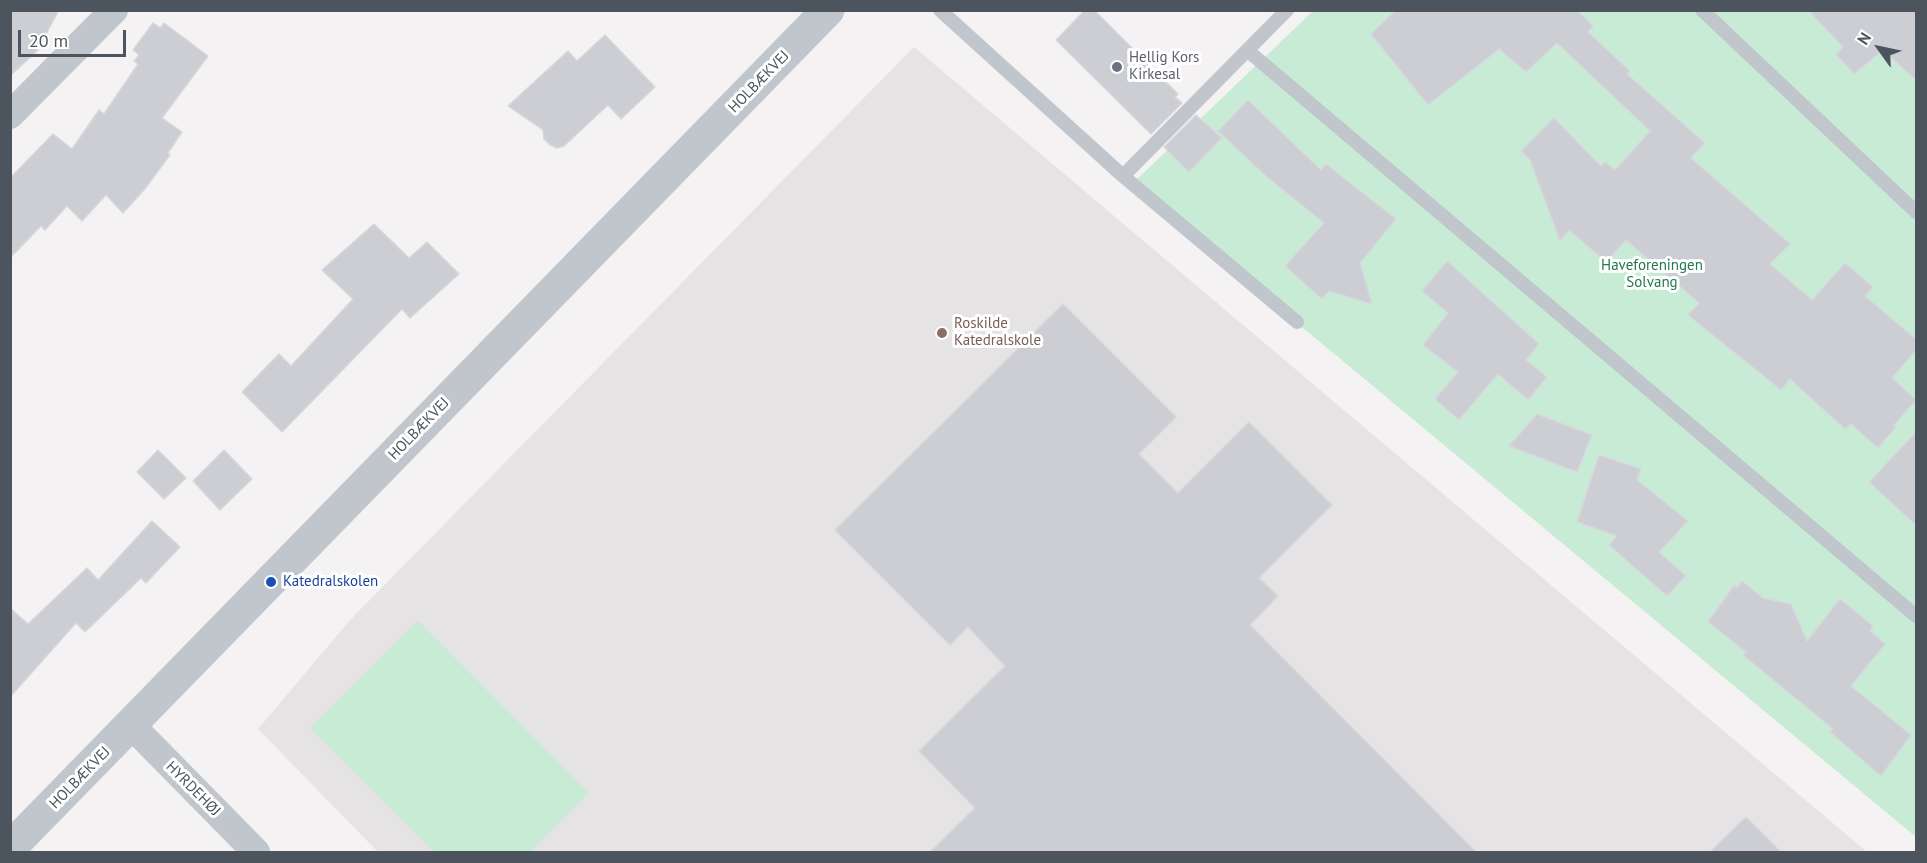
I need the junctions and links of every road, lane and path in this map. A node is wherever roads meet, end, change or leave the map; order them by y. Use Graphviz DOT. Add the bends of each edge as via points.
graph roads {
  1 [pos="114,10"];
  2 [pos="828,10"];
  3 [pos="940,10"];
  4 [pos="1287,10"];
  5 [pos="1702,10"];
  6 [pos="1247,50"];
  7 [pos="10,115"];
  8 [pos="1123,176"];
  9 [pos="1917,212"];
  10 [pos="1298,322"];
  11 [pos="1917,616"];
  12 [pos="131,725"];
  13 [pos="10,848"];
  14 [pos="256,852"];
  1 -- 7 [label="street"];
  2 -- 12 [label="street, HOLBÆKVEJ"];
  3 -- 8 [label="lane"];
  4 -- 6 [label="lane"];
  5 -- 9 [label="lane"];
  6 -- 8 [label="lane"];
  6 -- 11 [label="lane"];
  8 -- 10 [label="lane"];
  12 -- 13 [label="street, HOLBÆKVEJ"];
  12 -- 14 [label="street, HYRDEHØJ"];
}
